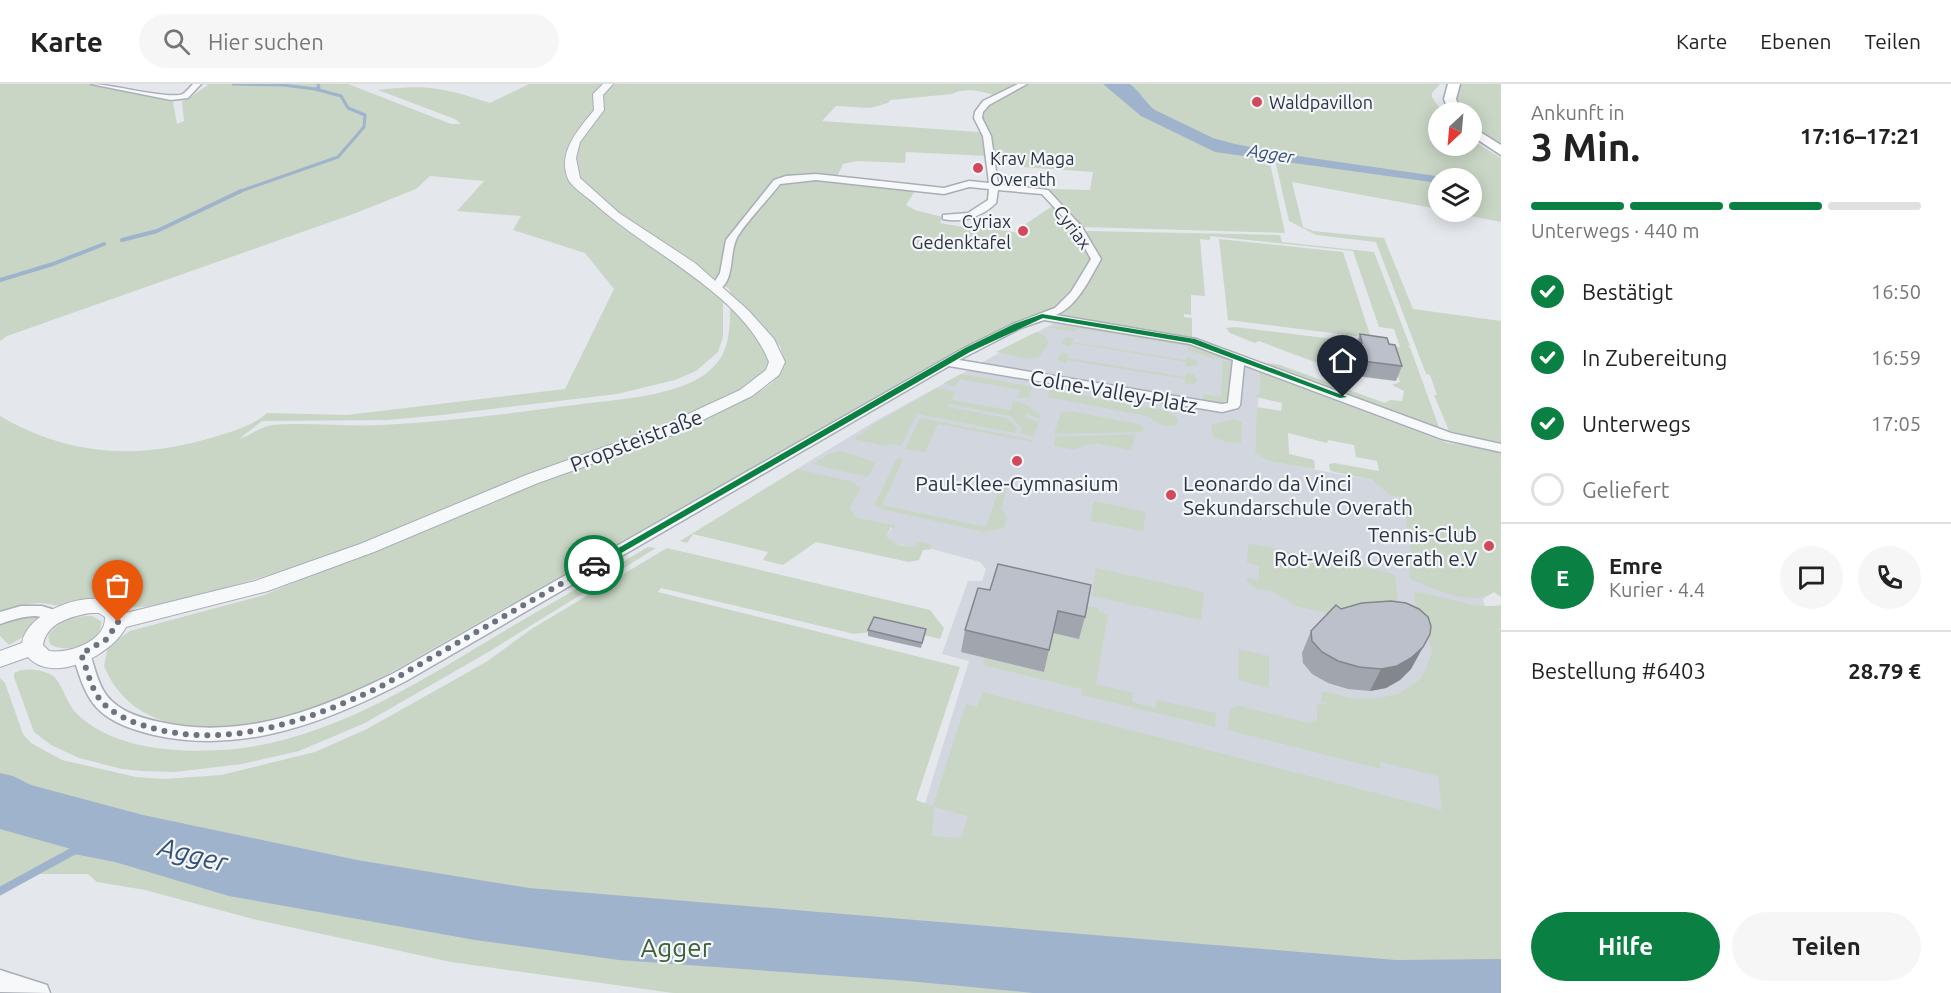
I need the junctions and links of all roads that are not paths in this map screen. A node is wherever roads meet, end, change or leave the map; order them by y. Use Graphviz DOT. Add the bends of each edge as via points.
graph roads {
  1 [pos="95,84"];
  2 [pos="197,84"];
  3 [pos="608,84"];
  4 [pos="1023,84"];
  5 [pos="1454,84"];
  6 [pos="1451,102"];
  7 [pos="1482,138"];
  8 [pos="1501,151"];
  9 [pos="994,186"];
  10 [pos="946,217"];
  11 [pos="716,288"];
  12 [pos="1042,316"];
  13 [pos="1239,358"];
  14 [pos="947,362"];
  15 [pos="1501,448"];
  16 [pos="56,616"];
  17 [pos="0,618"];
  18 [pos="118,622"];
  19 [pos="32,647"];
  20 [pos="81,654"];
  21 [pos="0,659"];
  22 [pos="0,981"];
  23 [pos="39,993"];
  1 -- 2 [label="street" via="171,98 185,96"];
  3 -- 11 [label="street, Propsteistraße" via="598,94 599,110 575,142 571,158 574,179 615,216"];
  4 -- 9 [label="street" via="986,103 979,112 987,136"];
  5 -- 6 [label="main road"];
  7 -- 8 [label="main road"];
  9 -- 10 [label="street" via="990,205 962,218"];
  9 -- 11 [label="street, Cyriax" via="969,184 944,191 816,177 777,182 731,240 724,273"];
  9 -- 12 [label="street, Cyriax" via="1045,192 1079,229 1096,259 1075,294 1059,310"];
  11 -- 18 [label="street, Propsteistraße" via="769,342 777,362 773,372 746,393 664,432 532,479 324,564 261,586"];
  12 -- 13 [label="street" via="1178,338"];
  12 -- 14 [label="street"];
  13 -- 14 [label="street, Colne-Valley-Platz" via="1234,405 1222,408"];
  13 -- 15 [label="street" via="1447,436"];
  14 -- 20 [label="street" via="400,676 297,722 260,731 200,735 147,726 101,701"];
  16 -- 17 [label="street" via="44,610"];
  16 -- 18 [label="street" via="79,608 103,606 116,614"];
  16 -- 19 [label="street" via="34,634"];
  18 -- 20 [label="street" via="107,639"];
  19 -- 20 [label="street" via="42,657 52,659"];
  19 -- 21 [label="street"];
  22 -- 23 [label="street"];
}
